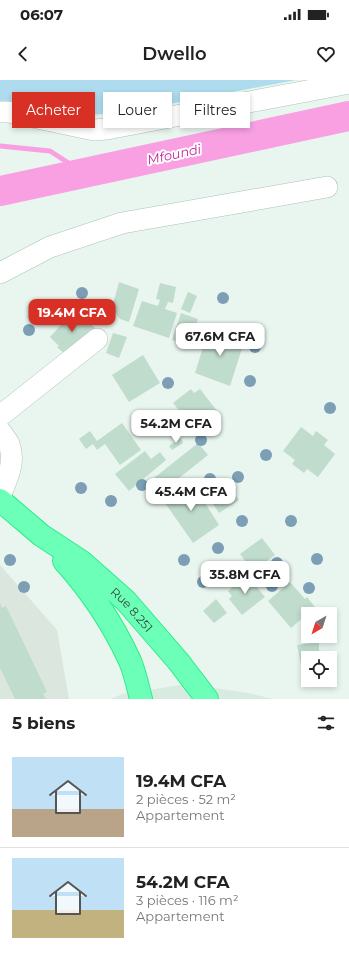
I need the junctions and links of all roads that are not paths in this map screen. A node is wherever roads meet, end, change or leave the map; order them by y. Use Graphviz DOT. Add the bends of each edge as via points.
graph roads {
  1 [pos="349,83"];
  2 [pos="0,112"];
  3 [pos="327,187"];
  4 [pos="0,274"];
  5 [pos="97,339"];
  6 [pos="0,416"];
  7 [pos="0,431"];
  8 [pos="0,496"];
  9 [pos="0,500"];
  10 [pos="41,535"];
  11 [pos="141,699"];
  12 [pos="207,699"];
  1 -- 2 [label="street" via="107,129 94,130"];
  3 -- 4 [label="street" via="122,223 50,247"];
  5 -- 6 [label="street"];
  7 -- 8 [label="street" via="9,444 12,459"];
  9 -- 10 [label="highway, Rue 8.251"];
  10 -- 11 [label="highway, Rue 8.251" via="80,579 108,618 130,662"];
  10 -- 12 [label="highway, Rue 8.251" via="82,562 126,601"];
}
